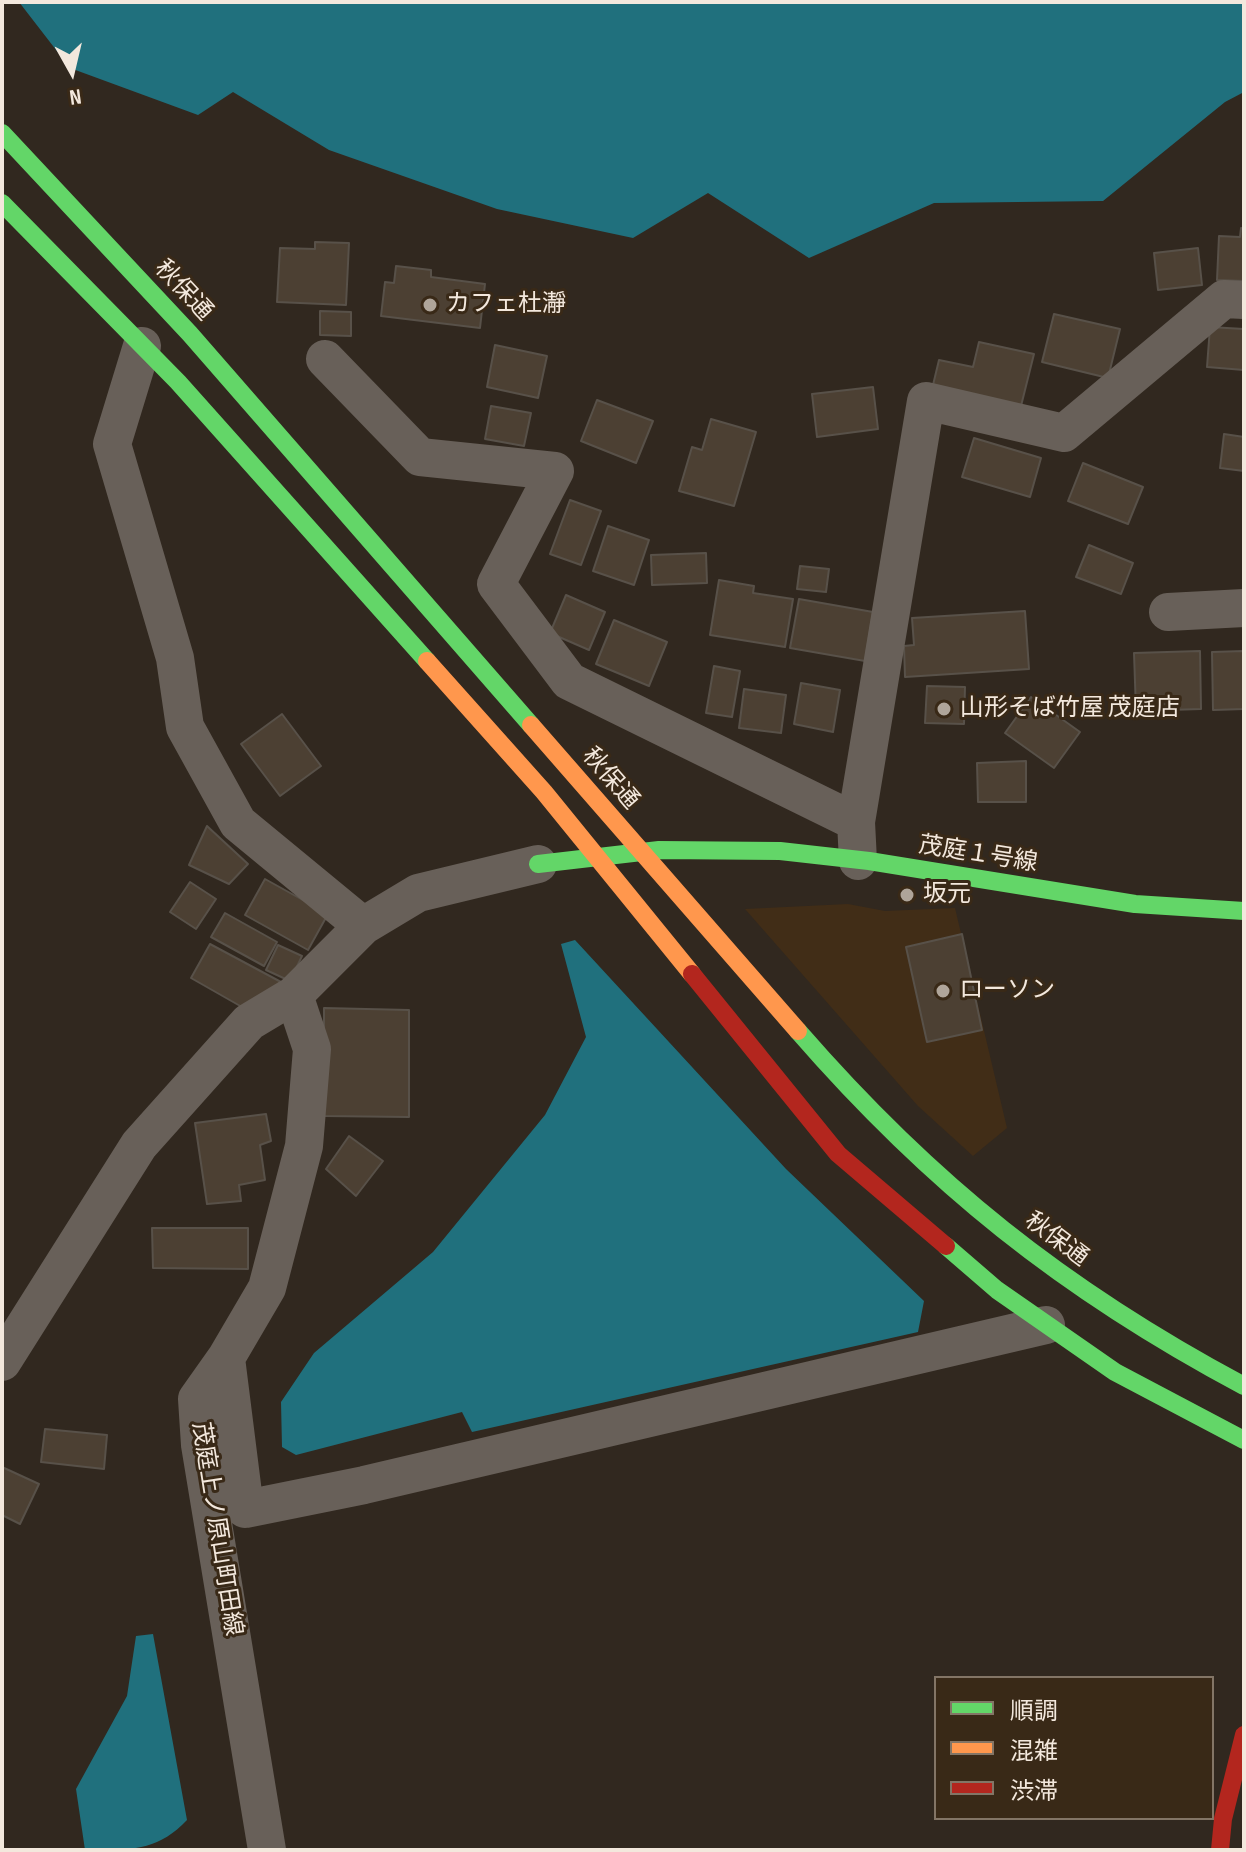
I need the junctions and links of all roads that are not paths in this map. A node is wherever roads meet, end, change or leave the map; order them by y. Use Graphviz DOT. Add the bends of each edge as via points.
graph roads {
  1 [pos="2,133"];
  2 [pos="2,203"];
  3 [pos="1244,300"];
  4 [pos="142,346"];
  5 [pos="325,359"];
  6 [pos="1244,608"];
  7 [pos="1168,612"];
  8 [pos="856,822"];
  9 [pos="642,852"];
  10 [pos="595,855"];
  11 [pos="858,861"];
  12 [pos="538,864"];
  13 [pos="1244,911"];
  14 [pos="363,926"];
  15 [pos="294,995"];
  16 [pos="1046,1325"];
  17 [pos="226,1358"];
  18 [pos="2,1362"];
  19 [pos="1244,1386"];
  20 [pos="1244,1440"];
  21 [pos="1244,1735"];
  22 [pos="267,1850"];
  23 [pos="1220,1850"];
  1 -- 9 [label="main road, 秋保通" via="190,334"];
  2 -- 4 [label="main road"];
  3 -- 8 [label="street" via="1224,299 1064,433 926,401"];
  4 -- 10 [label="main road"];
  4 -- 14 [label="street" via="112,444 175,658 185,727 238,823"];
  5 -- 8 [label="street" via="420,457 555,471 496,584 569,681"];
  6 -- 7 [label="street"];
  8 -- 11 [label="street"];
  9 -- 10 [label="main road, 茂庭１号線"];
  9 -- 11 [label="main road, 茂庭１号線" via="780,851"];
  9 -- 19 [label="main road, 秋保通" via="864,1107 962,1198 1058,1274 1178,1351"];
  10 -- 12 [label="main road, 茂庭１号線"];
  10 -- 16 [label="main road" via="838,1154 997,1290"];
  11 -- 13 [label="main road, 茂庭１号線" via="1136,904"];
  12 -- 14 [label="street" via="418,893"];
  14 -- 15 [label="street"];
  15 -- 17 [label="street, 茂庭上ノ原山町田線" via="312,1049 304,1146 267,1288"];
  15 -- 18 [label="street" via="249,1022 139,1145"];
  16 -- 17 [label="street" via="245,1509"];
  16 -- 20 [label="main road" via="1115,1372"];
  17 -- 22 [label="street, 茂庭上ノ原山町田線" via="197,1399 200,1445"];
  21 -- 23 [label="main road"];
}
